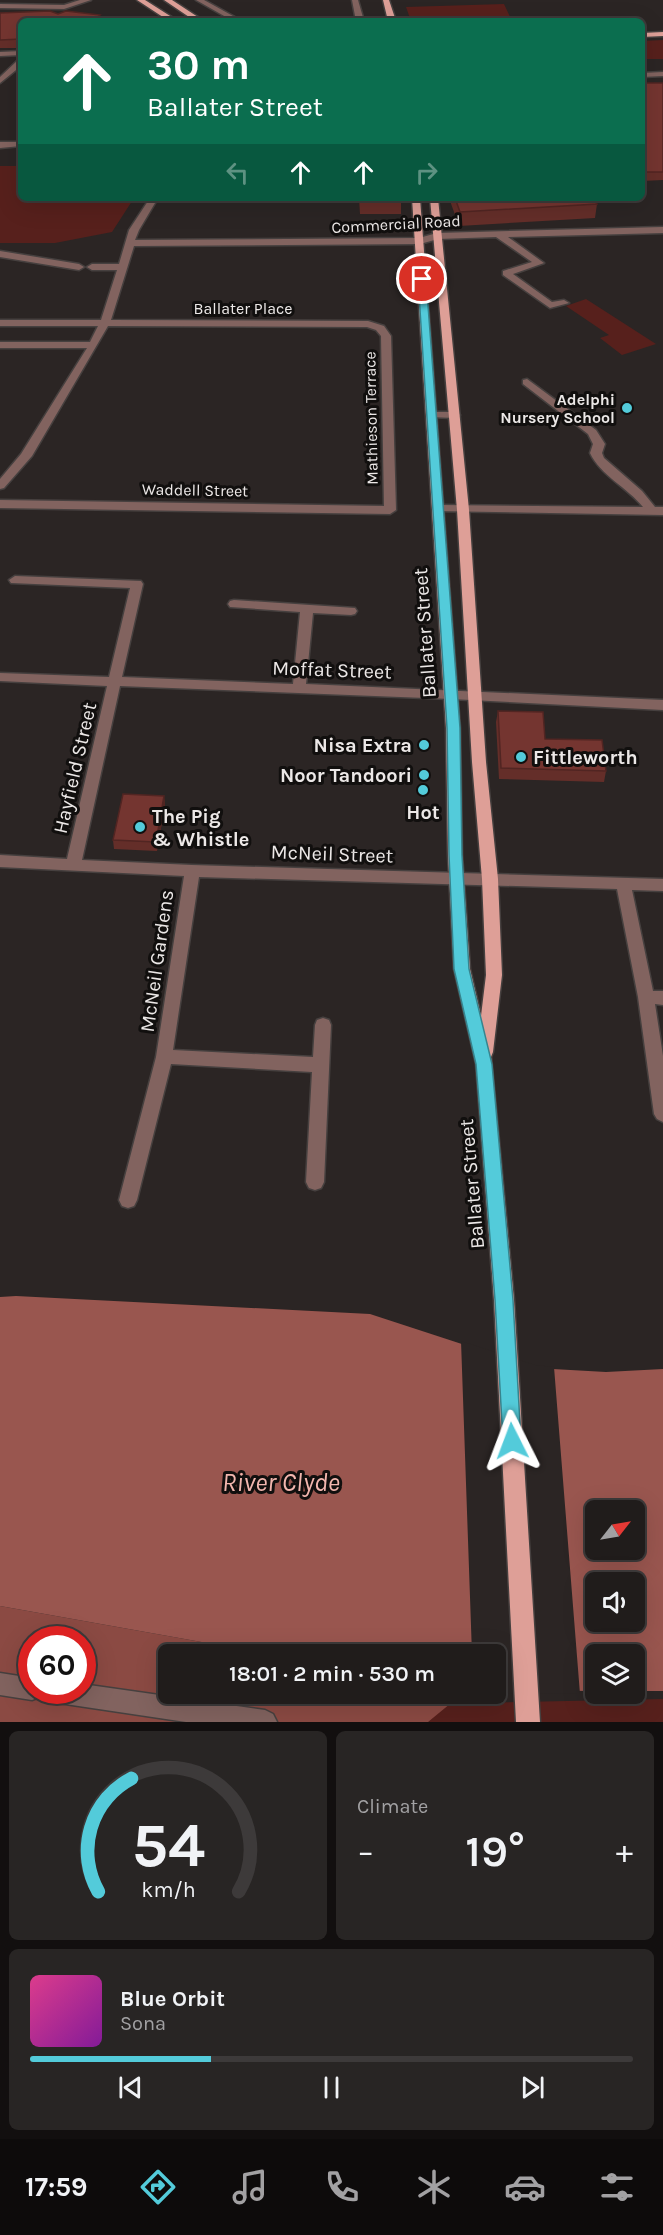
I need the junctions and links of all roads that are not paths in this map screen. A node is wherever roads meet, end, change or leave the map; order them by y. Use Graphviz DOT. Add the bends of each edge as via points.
graph roads {
  1 [pos="88,0"];
  2 [pos="140,0"];
  3 [pos="167,0"];
  4 [pos="199,0"];
  5 [pos="355,0"];
  6 [pos="386,0"];
  7 [pos="0,6"];
  8 [pos="11,15"];
  9 [pos="69,15"];
  10 [pos="169,18"];
  11 [pos="195,18"];
  12 [pos="232,18"];
  13 [pos="359,18"];
  14 [pos="391,18"];
  15 [pos="663,34"];
  16 [pos="645,35"];
  17 [pos="18,53"];
  18 [pos="0,54"];
  19 [pos="18,65"];
  20 [pos="645,75"];
  21 [pos="663,75"];
  22 [pos="0,81"];
  23 [pos="18,144"];
  24 [pos="0,145"];
  25 [pos="152,201"];
  26 [pos="416,201"];
  27 [pos="434,201"];
  28 [pos="663,230"];
  29 [pos="499,235"];
  30 [pos="437,236"];
  31 [pos="420,241"];
  32 [pos="131,243"];
  33 [pos="0,254"];
  34 [pos="79,267"];
  35 [pos="92,267"];
  36 [pos="124,267"];
  37 [pos="564,303"];
  38 [pos="0,323"];
  39 [pos="105,323"];
  40 [pos="380,328"];
  41 [pos="0,345"];
  42 [pos="94,345"];
  43 [pos="527,382"];
  44 [pos="432,415"];
  45 [pos="455,415"];
  46 [pos="0,486"];
  47 [pos="0,504"];
  48 [pos="440,509"];
  49 [pos="390,510"];
  50 [pos="463,510"];
  51 [pos="657,511"];
  52 [pos="15,580"];
  53 [pos="234,604"];
  54 [pos="307,609"];
  55 [pos="351,611"];
  56 [pos="0,677"];
  57 [pos="116,681"];
  58 [pos="299,688"];
  59 [pos="451,694"];
  60 [pos="474,695"];
  61 [pos="663,705"];
  62 [pos="0,861"];
  63 [pos="73,864"];
  64 [pos="192,871"];
  65 [pos="457,878"];
  66 [pos="490,879"];
  67 [pos="622,884"];
  68 [pos="663,885"];
  69 [pos="655,997"];
  70 [pos="323,1025"];
  71 [pos="164,1057"];
  72 [pos="484,1064"];
  73 [pos="321,1065"];
  74 [pos="663,1114"];
  75 [pos="315,1182"];
  76 [pos="128,1200"];
  77 [pos="0,1684"];
  78 [pos="18,1687"];
  79 [pos="96,1697"];
  80 [pos="265,1722"];
  81 [pos="528,1722"];
  1 -- 7 [label="street" via="64,7"];
  2 -- 10 [label="main road"];
  3 -- 11 [label="main road"];
  4 -- 12 [label="street"];
  5 -- 13 [label="street"];
  6 -- 14 [label="main road"];
  8 -- 9 [label="street"];
  15 -- 16 [label="main road"];
  17 -- 18 [label="street"];
  19 -- 22 [label="street"];
  20 -- 21 [label="street"];
  23 -- 24 [label="street"];
  25 -- 32 [label="street" via="134,230"];
  26 -- 31 [label="main road, Ballater Street"];
  27 -- 30 [label="main road, Ballater Street"];
  28 -- 29 [label="street, Commercial Road"];
  29 -- 30 [label="street, Commercial Road"];
  29 -- 37 [label="street" via="539,263 506,273 550,305"];
  30 -- 31 [label="street, Commercial Road"];
  30 -- 45 [label="main road, Ballater Street"];
  31 -- 32 [label="street, Commercial Road"];
  31 -- 44 [label="main road, Ballater Street"];
  32 -- 36 [label="street"];
  33 -- 34 [label="street"];
  35 -- 36 [label="street"];
  36 -- 39 [label="street"];
  38 -- 39 [label="street, Ballater Place"];
  39 -- 40 [label="street, Ballater Place" via="344,323"];
  39 -- 42 [label="street"];
  40 -- 49 [label="street, Mathieson Terrace" via="386,336"];
  41 -- 42 [label="street"];
  42 -- 46 [label="street" via="26,456"];
  43 -- 51 [label="street" via="592,432 599,444 599,460"];
  44 -- 45 [label="street"];
  44 -- 48 [label="main road, Ballater Street"];
  45 -- 50 [label="main road, Ballater Street"];
  47 -- 49 [label="street, Waddell Street"];
  48 -- 50 [label="street"];
  48 -- 59 [label="main road, Ballater Street"];
  50 -- 51 [label="street"];
  50 -- 60 [label="main road, Ballater Street"];
  52 -- 57 [label="street, Hayfield Street" via="137,584"];
  53 -- 54 [label="street"];
  54 -- 55 [label="street"];
  54 -- 58 [label="street"];
  56 -- 57 [label="street, Moffat Street"];
  57 -- 58 [label="street, Moffat Street"];
  57 -- 63 [label="street, Hayfield Street"];
  58 -- 59 [label="street, Moffat Street"];
  59 -- 60 [label="street, Moffat Street"];
  59 -- 65 [label="main road, Ballater Street"];
  60 -- 61 [label="street, Moffat Street"];
  60 -- 66 [label="main road, Ballater Street"];
  62 -- 63 [label="street, McNeil Street"];
  63 -- 64 [label="street, McNeil Street"];
  64 -- 65 [label="street, McNeil Street"];
  64 -- 71 [label="street, McNeil Gardens"];
  65 -- 66 [label="street, McNeil Street"];
  65 -- 72 [label="main road, Ballater Street" via="462,969"];
  66 -- 67 [label="street, McNeil Street"];
  66 -- 72 [label="main road, Ballater Street" via="494,975"];
  67 -- 68 [label="street, McNeil Street"];
  67 -- 69 [label="street"];
  69 -- 74 [label="street"];
  70 -- 73 [label="street"];
  71 -- 73 [label="street, McNeil Gardens"];
  71 -- 76 [label="street, McNeil Gardens"];
  72 -- 81 [label="main road, Ballater Street" via="504,1300"];
  73 -- 75 [label="street"];
  77 -- 78 [label="street"];
  79 -- 80 [label="street"];
}
